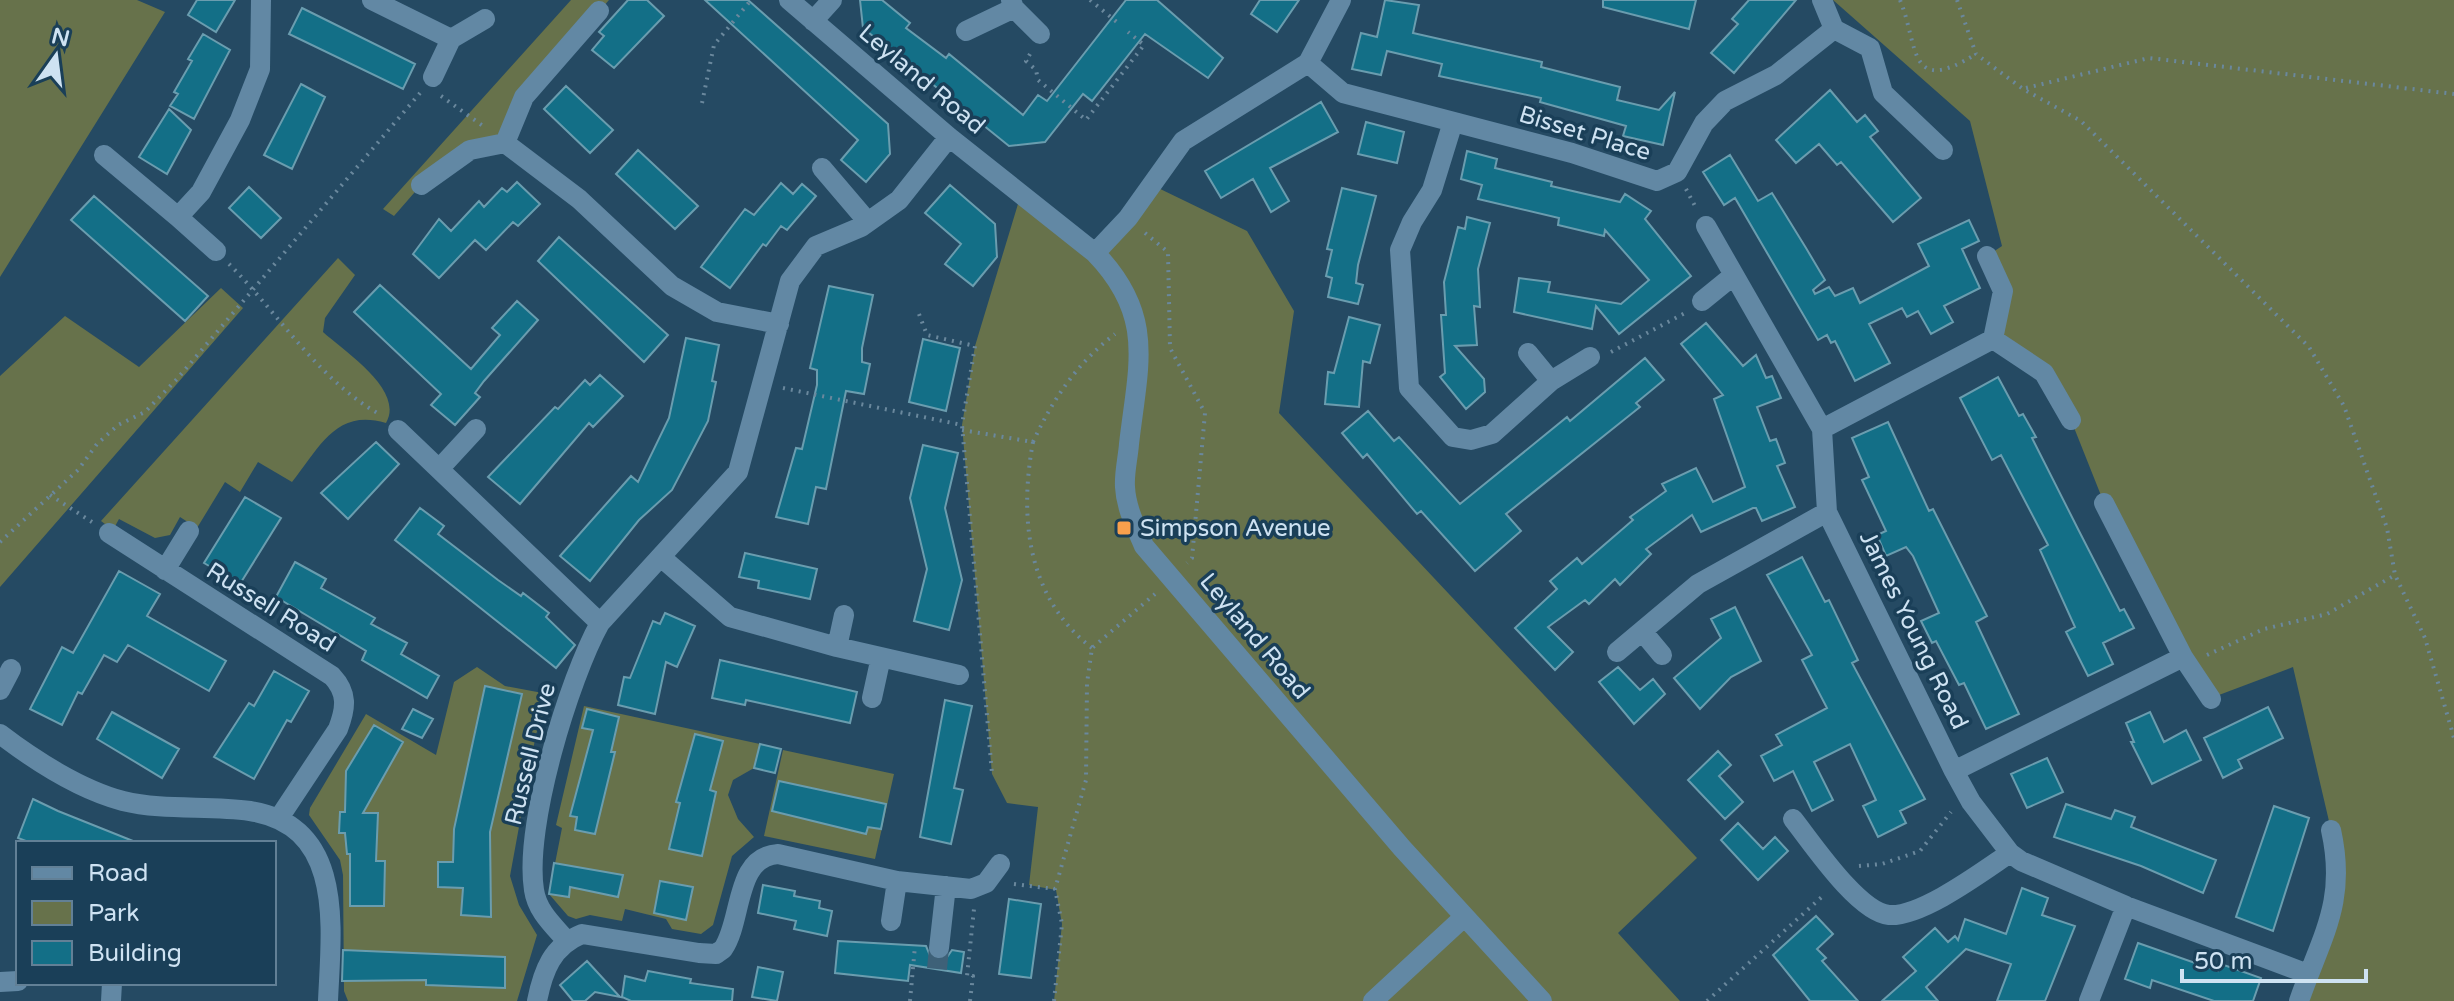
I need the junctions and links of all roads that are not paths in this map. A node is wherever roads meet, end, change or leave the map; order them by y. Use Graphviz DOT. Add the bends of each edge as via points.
graph roads {
  1 [pos="261,0"];
  2 [pos="372,0"];
  3 [pos="789,0"];
  4 [pos="832,0"];
  5 [pos="1341,0"];
  6 [pos="1822,0"];
  7 [pos="1013,4"];
  8 [pos="599,11"];
  9 [pos="485,19"];
  10 [pos="813,21"];
  11 [pos="1834,29"];
  12 [pos="966,31"];
  13 [pos="1040,34"];
  14 [pos="451,39"];
  15 [pos="1308,63"];
  16 [pos="430,81"];
  17 [pos="1453,122"];
  18 [pos="949,137"];
  19 [pos="505,143"];
  20 [pos="1943,150"];
  21 [pos="104,155"];
  22 [pos="822,168"];
  23 [pos="421,185"];
  24 [pos="178,217"];
  25 [pos="868,222"];
  26 [pos="1706,226"];
  27 [pos="216,251"];
  28 [pos="1095,253"];
  29 [pos="1987,256"];
  30 [pos="1734,275"];
  31 [pos="1702,301"];
  32 [pos="779,324"];
  33 [pos="1993,339"];
  34 [pos="1528,353"];
  35 [pos="1590,357"];
  36 [pos="1551,381"];
  37 [pos="2071,420"];
  38 [pos="476,429"];
  39 [pos="1822,429"];
  40 [pos="398,430"];
  41 [pos="440,468"];
  42 [pos="2104,503"];
  43 [pos="1827,512"];
  44 [pos="189,531"];
  45 [pos="109,533"];
  46 [pos="662,558"];
  47 [pos="165,570"];
  48 [pos="844,615"];
  49 [pos="600,623"];
  50 [pos="1642,631"];
  51 [pos="837,647"];
  52 [pos="1617,652"];
  53 [pos="1662,655"];
  54 [pos="881,657"];
  55 [pos="2186,660"];
  56 [pos="11,669"];
  57 [pos="959,675"];
  58 [pos="0,690"];
  59 [pos="872,698"];
  60 [pos="2211,699"];
  61 [pos="0,734"];
  62 [pos="1954,771"];
  63 [pos="279,818"];
  64 [pos="1793,819"];
  65 [pos="2331,830"];
  66 [pos="2010,853"];
  67 [pos="986,878"];
  68 [pos="897,881"];
  69 [pos="946,886"];
  70 [pos="2126,906"];
  71 [pos="1464,917"];
  72 [pos="891,921"];
  73 [pos="566,940"];
  74 [pos="939,948"];
  75 [pos="2308,974"];
  76 [pos="328,1001"];
  77 [pos="537,1001"];
  78 [pos="1373,1001"];
  79 [pos="1542,1001"];
  80 [pos="2089,1001"];
  81 [pos="2299,1001"];
  1 -- 24 [label="street" via="260,69 240,120 201,192"];
  2 -- 14 [label="street"];
  3 -- 10 [label="street, Leyland Road"];
  4 -- 10 [label="street"];
  5 -- 15 [label="street"];
  6 -- 11 [label="street"];
  7 -- 12 [label="street"];
  7 -- 13 [label="street"];
  8 -- 19 [label="street" via="524,97"];
  9 -- 14 [label="street"];
  10 -- 18 [label="street, Leyland Road"];
  11 -- 17 [label="street, Bisset Place" via="1776,75 1725,101 1704,123 1677,172 1657,181"];
  11 -- 20 [label="street" via="1870,48 1883,93"];
  14 -- 16 [label="street"];
  15 -- 17 [label="street, Bisset Place" via="1343,93"];
  15 -- 28 [label="street" via="1183,141 1128,218"];
  17 -- 36 [label="street" via="1432,190 1400,250 1409,388 1453,437 1471,440 1492,434"];
  18 -- 25 [label="street, Russell Drive" via="899,200"];
  18 -- 28 [label="street, Leyland Road"];
  19 -- 23 [label="street" via="470,150"];
  19 -- 32 [label="street" via="579,199 672,286 717,312"];
  21 -- 24 [label="street"];
  22 -- 25 [label="street"];
  24 -- 27 [label="street"];
  25 -- 32 [label="street, Russell Drive" via="844,240 816,246 790,281"];
  26 -- 30 [label="street, James Young Road"];
  28 -- 71 [label="street, Leyland Road" via="1115,274 1138,323 1125,487 1130,516 1144,546"];
  29 -- 33 [label="street" via="2003,291"];
  30 -- 31 [label="street"];
  30 -- 39 [label="street, James Young Road"];
  32 -- 46 [label="street, Russell Drive" via="738,472"];
  33 -- 37 [label="street" via="2044,373"];
  33 -- 39 [label="street"];
  34 -- 36 [label="street"];
  35 -- 36 [label="street"];
  38 -- 41 [label="street"];
  39 -- 43 [label="street, James Young Road"];
  40 -- 41 [label="street"];
  41 -- 49 [label="street"];
  42 -- 55 [label="street"];
  43 -- 50 [label="street" via="1698,584"];
  43 -- 62 [label="street, James Young Road"];
  44 -- 47 [label="street"];
  45 -- 47 [label="street, Russell Road"];
  46 -- 49 [label="street, Russell Drive"];
  46 -- 51 [label="street" via="730,617"];
  47 -- 63 [label="street, Russell Road" via="342,686 344,713 338,729"];
  48 -- 51 [label="street"];
  49 -- 73 [label="street, Russell Drive" via="567,701 546,779 535,849 534,890 542,913"];
  50 -- 52 [label="street"];
  50 -- 53 [label="street"];
  51 -- 54 [label="street"];
  54 -- 57 [label="street"];
  54 -- 59 [label="street"];
  55 -- 60 [label="street"];
  55 -- 62 [label="street, James Young Road"];
  56 -- 58 [label="street"];
  61 -- 63 [label="street" via="41,764 122,801 248,810"];
  62 -- 66 [label="street, James Young Road"];
  63 -- 76 [label="street" via="304,837 323,865 331,922"];
  64 -- 66 [label="street" via="1841,879 1867,904 1888,915 1926,903"];
  65 -- 75 [label="street" via="2339,864 2336,900"];
  66 -- 70 [label="street, James Young Road"];
  67 -- 69 [label="street"];
  68 -- 69 [label="street"];
  68 -- 72 [label="street"];
  68 -- 73 [label="street" via="766,855 752,866 727,943 716,954 599,934"];
  69 -- 74 [label="street"];
  70 -- 75 [label="street, James Young Road"];
  70 -- 80 [label="street"];
  71 -- 78 [label="street"];
  71 -- 79 [label="street, Leyland Road"];
  73 -- 77 [label="street" via="552,955"];
  75 -- 81 [label="street"];
}
